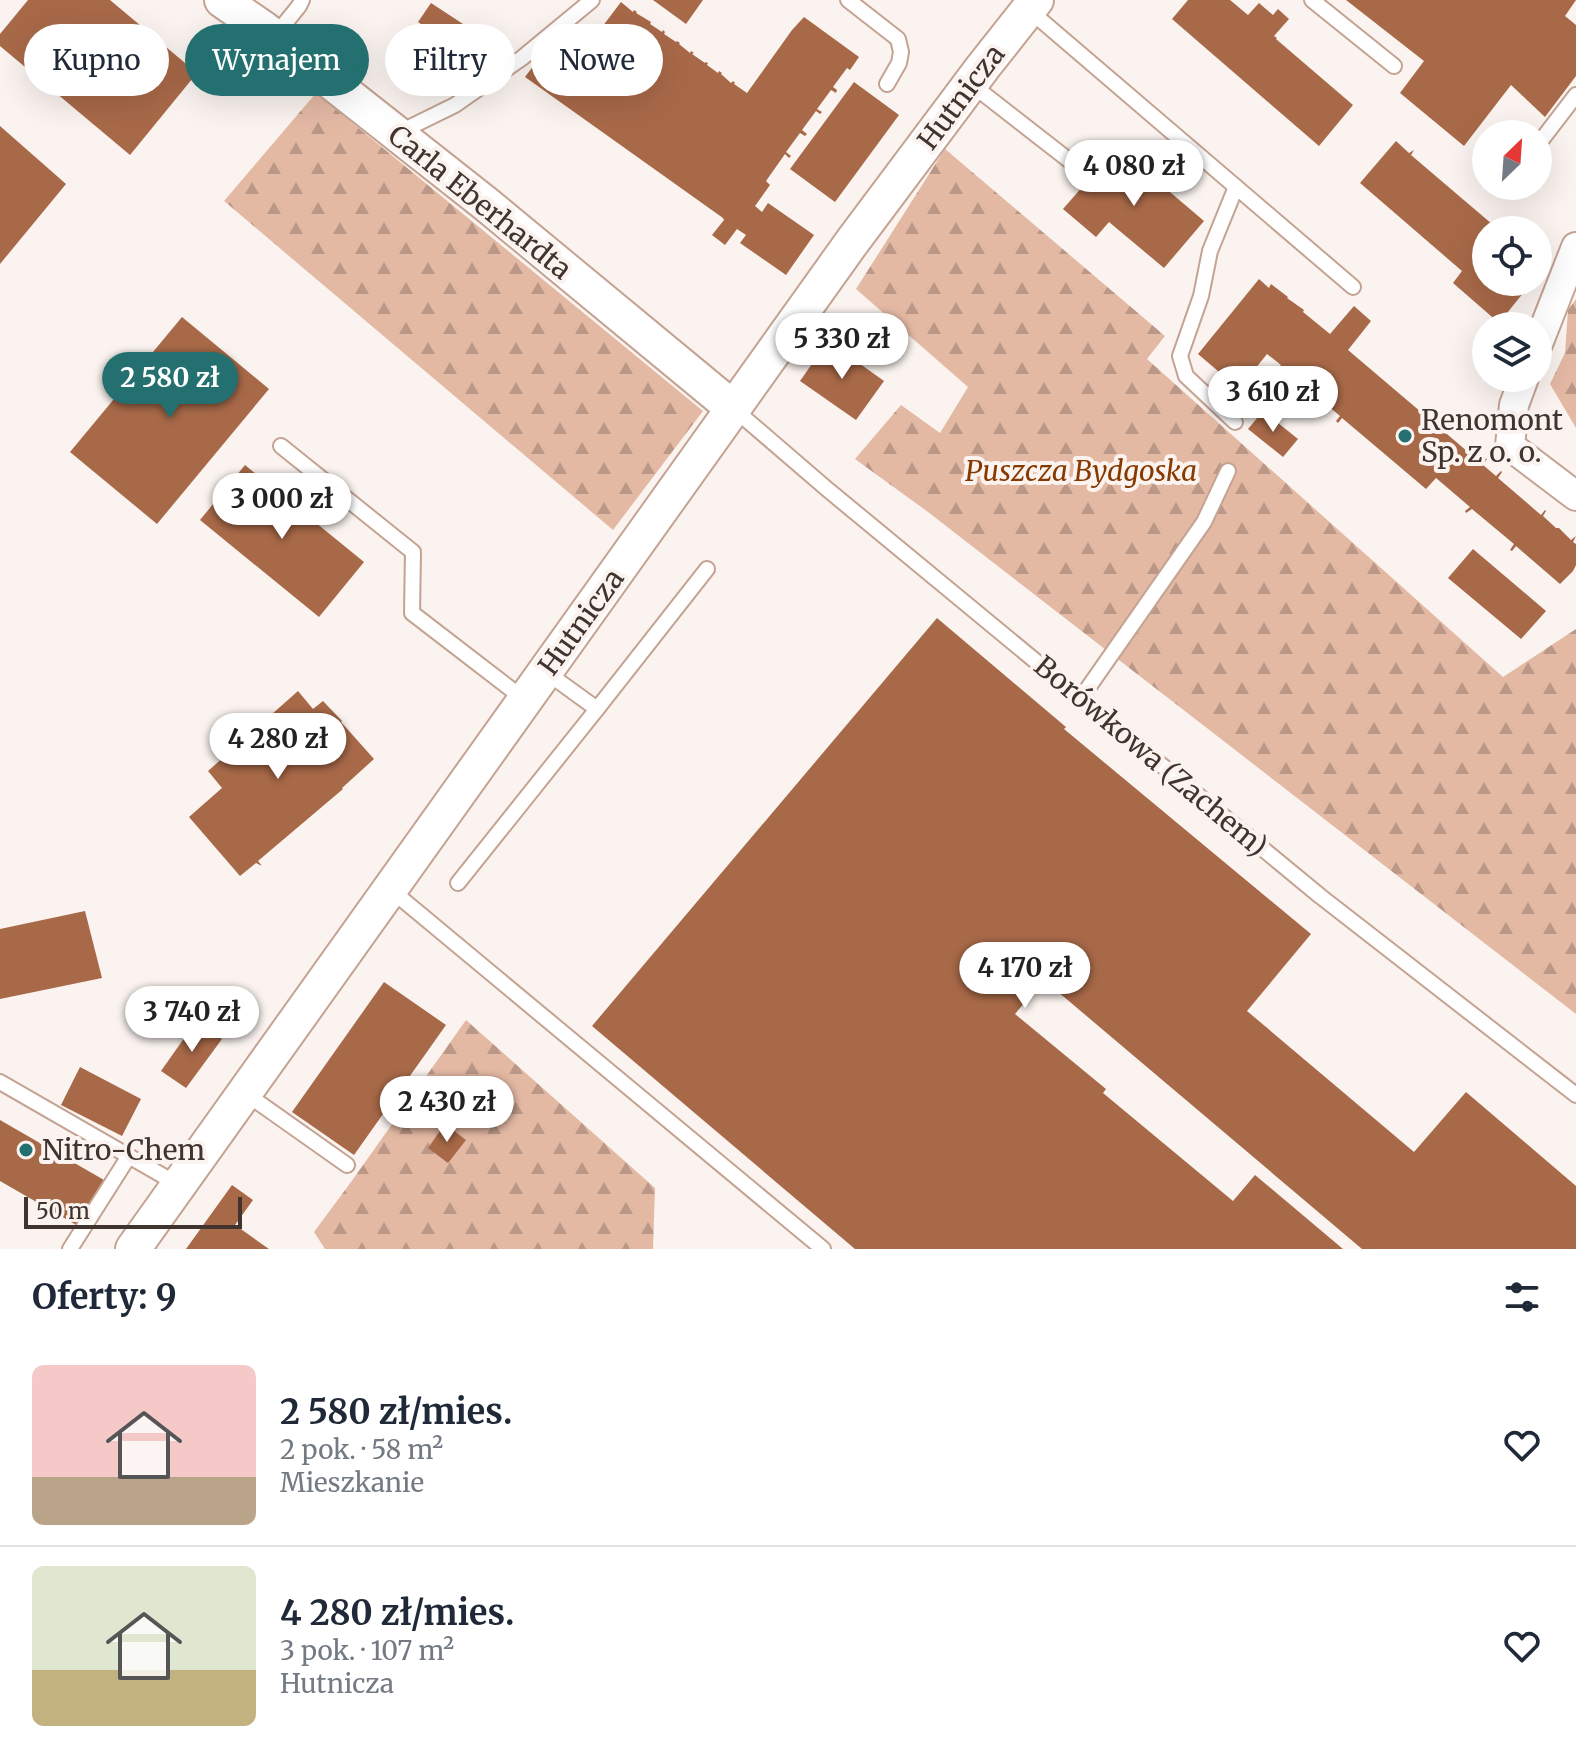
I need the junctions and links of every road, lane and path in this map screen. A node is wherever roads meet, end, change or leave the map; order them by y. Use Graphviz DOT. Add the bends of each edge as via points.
graph roads {
  1 [pos="222,0"];
  2 [pos="302,0"];
  3 [pos="592,0"];
  4 [pos="848,0"];
  5 [pos="1312,0"];
  6 [pos="1027,3"];
  7 [pos="256,24"];
  8 [pos="284,24"];
  9 [pos="1394,66"];
  10 [pos="887,84"];
  11 [pos="971,84"];
  12 [pos="1576,95"];
  13 [pos="348,96"];
  14 [pos="1552,126"];
  15 [pos="396,134"];
  16 [pos="1075,165"];
  17 [pos="1236,187"];
  18 [pos="1576,247"];
  19 [pos="1353,287"];
  20 [pos="1551,312"];
  21 [pos="1519,392"];
  22 [pos="734,409"];
  23 [pos="1235,422"];
  24 [pos="281,446"];
  25 [pos="1228,471"];
  26 [pos="1576,496"];
  27 [pos="707,569"];
  28 [pos="546,671"];
  29 [pos="1081,698"];
  30 [pos="525,700"];
  31 [pos="597,709"];
  32 [pos="458,883"];
  33 [pos="390,889"];
  34 [pos="0,1082"];
  35 [pos="244,1092"];
  36 [pos="1576,1095"];
  37 [pos="129,1156"];
  38 [pos="347,1165"];
  39 [pos="179,1185"];
  40 [pos="70,1249"];
  41 [pos="133,1249"];
  42 [pos="823,1249"];
  1 -- 7 [label="street, Carla Eberhardta"];
  2 -- 8 [label="lane"];
  3 -- 15 [label="lane" via="455,105"];
  4 -- 10 [label="lane" via="898,39 899,63"];
  5 -- 9 [label="lane"];
  6 -- 11 [label="street, Hutnicza"];
  6 -- 17 [label="lane"];
  11 -- 16 [label="lane"];
  11 -- 22 [label="street, Hutnicza"];
  12 -- 14 [label="lane"];
  13 -- 15 [label="street, Carla Eberhardta"];
  15 -- 22 [label="street, Carla Eberhardta"];
  17 -- 19 [label="lane"];
  17 -- 23 [label="lane" via="1210,251 1180,356 1186,376"];
  18 -- 20 [label="street"];
  21 -- 26 [label="street" via="1510,446"];
  22 -- 28 [label="street, Hutnicza"];
  22 -- 29 [label="lane, Borówkowa (Zachem)"];
  24 -- 30 [label="lane" via="413,552 412,613"];
  25 -- 29 [label="lane" via="1204,522"];
  27 -- 31 [label="lane"];
  28 -- 30 [label="street, Hutnicza"];
  28 -- 31 [label="lane"];
  29 -- 36 [label="lane, Borówkowa (Zachem)" via="1320,896"];
  30 -- 33 [label="street, Hutnicza"];
  31 -- 32 [label="lane"];
  33 -- 35 [label="street, Hutnicza"];
  33 -- 42 [label="lane"];
  34 -- 37 [label="lane"];
  35 -- 38 [label="lane"];
  35 -- 39 [label="street, Hutnicza"];
  37 -- 39 [label="lane"];
  37 -- 40 [label="lane"];
  39 -- 41 [label="street, Hutnicza"];
}
